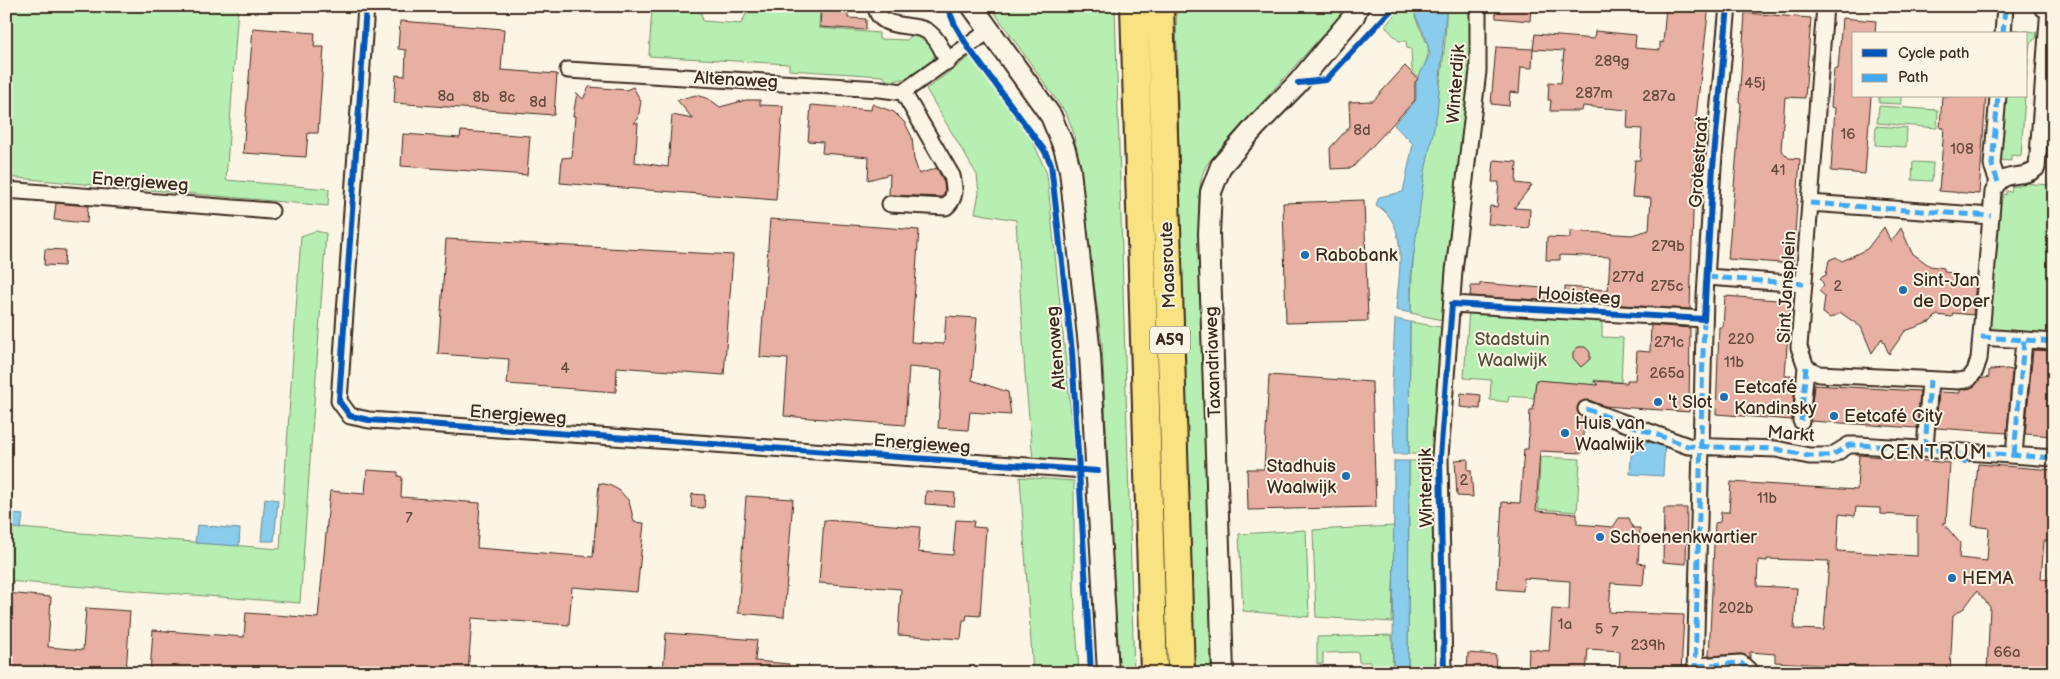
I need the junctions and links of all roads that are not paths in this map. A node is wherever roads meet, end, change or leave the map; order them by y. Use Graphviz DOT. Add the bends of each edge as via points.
graph roads {
  1 [pos="366,6"];
  2 [pos="876,6"];
  3 [pos="972,6"];
  4 [pos="1134,6"];
  5 [pos="1160,6"];
  6 [pos="1478,6"];
  7 [pos="1728,6"];
  8 [pos="1825,6"];
  9 [pos="2005,6"];
  10 [pos="2044,6"];
  11 [pos="2049,7"];
  12 [pos="2054,7"];
  13 [pos="1361,9"];
  14 [pos="990,30"];
  15 [pos="2003,32"];
  16 [pos="948,62"];
  17 [pos="568,70"];
  18 [pos="903,92"];
  19 [pos="1998,98"];
  20 [pos="1998,182"];
  21 [pos="6,190"];
  22 [pos="1810,203"];
  23 [pos="890,204"];
  24 [pos="271,210"];
  25 [pos="1992,216"];
  26 [pos="1707,277"];
  27 [pos="1804,284"];
  28 [pos="1452,304"];
  29 [pos="1704,319"];
  30 [pos="1981,337"];
  31 [pos="2024,340"];
  32 [pos="2054,342"];
  33 [pos="1806,367"];
  34 [pos="1930,380"];
  35 [pos="1586,410"];
  36 [pos="1801,421"];
  37 [pos="1709,447"];
  38 [pos="1925,449"];
  39 [pos="2014,455"];
  40 [pos="2054,458"];
  41 [pos="1098,472"];
  42 [pos="1695,669"];
  43 [pos="1108,673"];
  44 [pos="1154,673"];
  45 [pos="1181,673"];
  46 [pos="1223,673"];
  47 [pos="1444,673"];
  48 [pos="1752,673"];
  1 -- 41 [label="street, Energieweg" via="339,401 350,416 379,421"];
  2 -- 16 [label="street" via="876,13 884,21 915,27 934,37"];
  3 -- 14 [label="main road, Altenaweg"];
  4 -- 44 [label="highway, Maasroute / A59"];
  5 -- 45 [label="highway, Maasroute / A59"];
  6 -- 28 [label="street, Winterdijk" via="1478,71"];
  7 -- 26 [label="street, Grotestraat"];
  8 -- 22 [label="street, Sint Jansplein"];
  9 -- 15 [label="street"];
  10 -- 11 [label="main road"];
  11 -- 12 [label="main road"];
  11 -- 20 [label="street" via="2037,168 2032,173 2003,178"];
  13 -- 46 [label="main road, Taxandriaweg" via="1298,83 1236,147 1221,166 1211,192 1208,234"];
  14 -- 16 [label="street"];
  14 -- 41 [label="main road, Altenaweg" via="1051,116 1070,170 1090,355"];
  16 -- 18 [label="street"];
  17 -- 18 [label="street, Altenaweg"];
  18 -- 23 [label="street" via="952,176 955,189 952,202 946,208"];
  19 -- 20 [label="street" via="1992,165"];
  20 -- 25 [label="street, Sint Jansplein" via="1993,192"];
  21 -- 24 [label="street, Energieweg"];
  22 -- 25 [label="street"];
  22 -- 27 [label="street, Sint Jansplein"];
  25 -- 30 [label="street, Sint Jansplein"];
  26 -- 27 [label="street"];
  26 -- 29 [label="street, Grotestraat"];
  27 -- 33 [label="street, Sint Jansplein" via="1800,346"];
  28 -- 29 [label="street, Hooisteeg"];
  28 -- 47 [label="street, Winterdijk" via="1440,458"];
  29 -- 37 [label="street, Grotestraat"];
  30 -- 31 [label="street"];
  30 -- 34 [label="street, Sint Jansplein" via="1979,359 1969,379 1959,382"];
  31 -- 32 [label="street"];
  31 -- 39 [label="street"];
  33 -- 34 [label="street, Sint Jansplein" via="1819,374"];
  33 -- 36 [label="street"];
  34 -- 38 [label="street"];
  35 -- 37 [label="street, Markt" via="1688,446"];
  37 -- 38 [label="street, Markt" via="1776,449 1808,456 1831,456 1850,445"];
  37 -- 42 [label="street, Grotestraat"];
  38 -- 39 [label="street" via="1964,458"];
  39 -- 40 [label="street"];
  41 -- 43 [label="main road, Altenaweg"];
  42 -- 48 [label="street" via="1741,663"];
}
